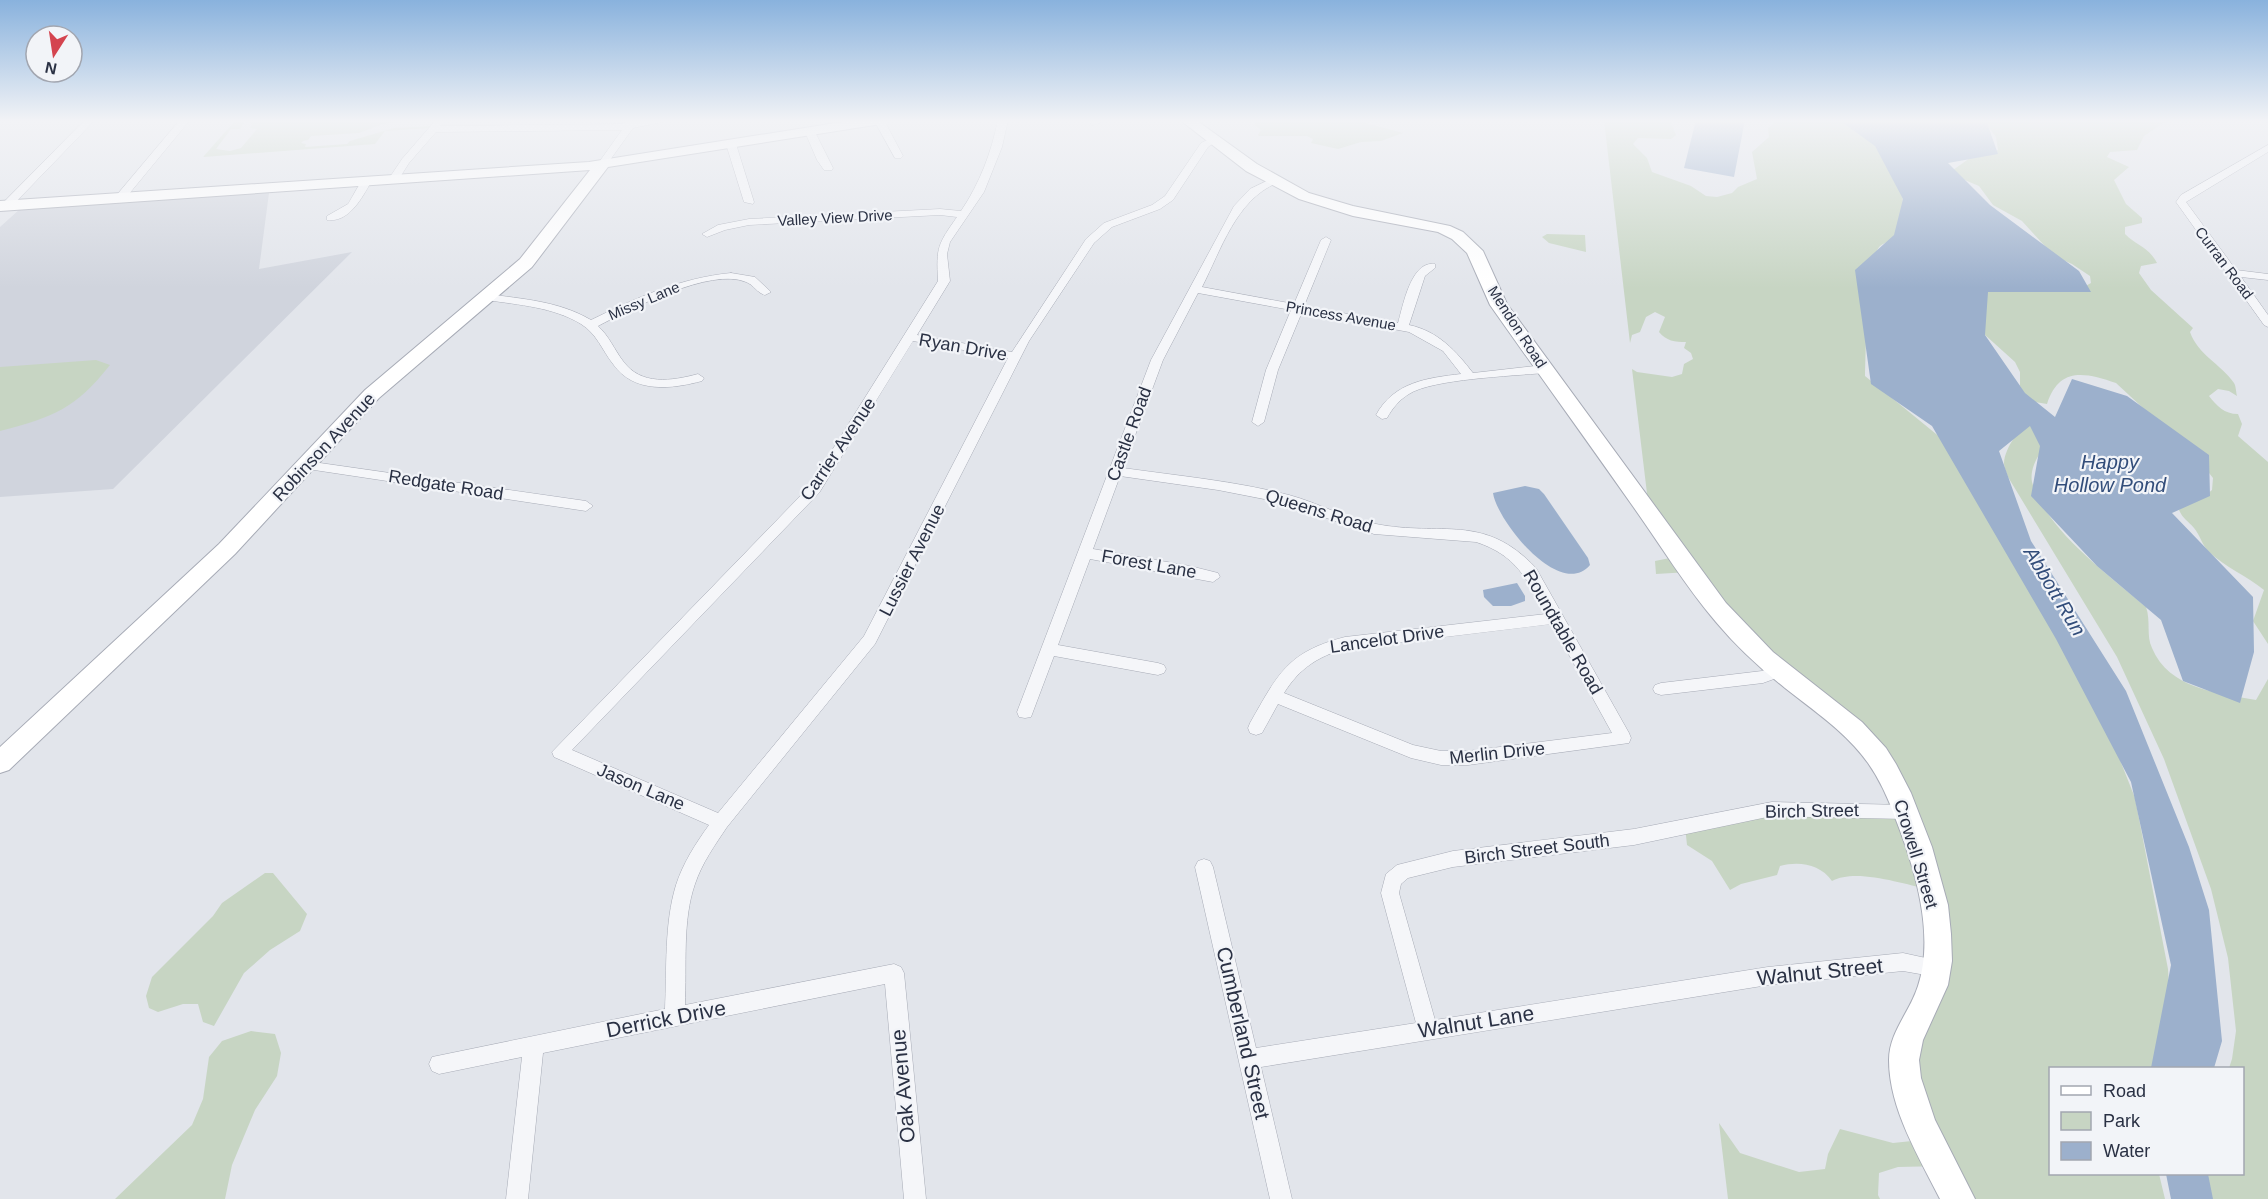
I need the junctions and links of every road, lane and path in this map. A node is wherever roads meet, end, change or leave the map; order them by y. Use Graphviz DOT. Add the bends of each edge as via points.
graph roads {
  1 [pos="33,176"];
  2 [pos="138,176"];
  3 [pos="396,176"];
  4 [pos="449,176"];
  5 [pos="594,176"];
  6 [pos="741,176"];
  7 [pos="986,176"];
  8 [pos="1185,176"];
  9 [pos="1266,176"];
  10 [pos="2221,176"];
  11 [pos="393,180"];
  12 [pos="1273,181"];
  13 [pos="366,182"];
  14 [pos="120,198"];
  15 [pos="749,202"];
  16 [pos="3,206"];
  17 [pos="964,214"];
  18 [pos="331,218"];
  19 [pos="707,234"];
  20 [pos="1326,240"];
  21 [pos="1431,266"];
  22 [pos="2231,273"];
  23 [pos="2268,277"];
  24 [pos="1194,290"];
  25 [pos="765,292"];
  26 [pos="487,297"];
  27 [pos="1298,308"];
  28 [pos="2268,323"];
  29 [pos="590,325"];
  30 [pos="1402,327"];
  31 [pos="910,337"];
  32 [pos="1016,356"];
  33 [pos="1544,369"];
  34 [pos="1470,377"];
  35 [pos="698,378"];
  36 [pos="1382,415"];
  37 [pos="1258,422"];
  38 [pos="306,465"];
  39 [pos="1115,471"];
  40 [pos="586,506"];
  41 [pos="1652,515"];
  42 [pos="1453,532"];
  43 [pos="1085,553"];
  44 [pos="1212,578"];
  45 [pos="1557,618"];
  46 [pos="1049,649"];
  47 [pos="1158,669"];
  48 [pos="1779,671"];
  49 [pos="1661,689"];
  50 [pos="1275,696"];
  51 [pos="1025,712"];
  52 [pos="1256,728"];
  53 [pos="1623,738"];
  54 [pos="560,753"];
  55 [pos="0,763"];
  56 [pos="1906,812"];
  57 [pos="721,822"];
  58 [pos="1685,827"];
  59 [pos="1204,867"];
  60 [pos="1937,968"];
  61 [pos="894,973"];
  62 [pos="1702,986"];
  63 [pos="675,1017"];
  64 [pos="1428,1030"];
  65 [pos="534,1045"];
  66 [pos="1249,1059"];
  67 [pos="439,1064"];
  68 [pos="517,1199"];
  69 [pos="915,1199"];
  70 [pos="1281,1199"];
  71 [pos="1959,1199"];
  1 -- 16 [label="street"];
  2 -- 14 [label="street"];
  3 -- 11 [label="street"];
  4 -- 11 [label="street"];
  5 -- 26 [label="street, Robinson Avenue" via="541,246"];
  6 -- 15 [label="street"];
  7 -- 17 [label="street, Carrier Avenue"];
  8 -- 32 [label="street, Lussier Avenue" via="1164,202 1116,220 1095,234"];
  9 -- 12 [label="street, Mendon Road"];
  10 -- 22 [label="street, Curran Road" via="2181,202"];
  11 -- 13 [label="street"];
  12 -- 24 [label="street, Castle Road" via="1246,196"];
  12 -- 33 [label="street, Mendon Road" via="1323,203 1436,226 1465,239 1476,250 1499,304"];
  13 -- 14 [label="street"];
  13 -- 18 [label="street" via="352,206"];
  14 -- 16 [label="street"];
  17 -- 19 [label="street, Valley View Drive" via="749,222"];
  17 -- 31 [label="street, Carrier Avenue" via="943,248 944,281"];
  20 -- 27 [label="street"];
  21 -- 30 [label="street" via="1419,276"];
  22 -- 23 [label="street"];
  22 -- 28 [label="street, Curran Road"];
  24 -- 27 [label="street, Princess Avenue"];
  24 -- 39 [label="street, Castle Road" via="1158,360"];
  25 -- 29 [label="street, Missy Lane" via="754,282 742,279 701,280 658,292"];
  26 -- 29 [label="street" via="558,310"];
  26 -- 38 [label="street, Robinson Avenue" via="372,394"];
  27 -- 30 [label="street, Princess Avenue"];
  27 -- 37 [label="street" via="1272,370"];
  29 -- 35 [label="street" via="605,339 619,365 633,376 662,384"];
  30 -- 34 [label="street, Princess Avenue" via="1422,333 1447,348"];
  31 -- 32 [label="street, Ryan Drive"];
  31 -- 54 [label="street, Carrier Avenue" via="808,498"];
  32 -- 57 [label="street, Lussier Avenue" via="870,640"];
  33 -- 34 [label="street"];
  33 -- 41 [label="street, Mendon Road"];
  34 -- 36 [label="street" via="1416,384 1393,400"];
  38 -- 40 [label="street, Redgate Road"];
  38 -- 55 [label="street, Robinson Avenue" via="227,549"];
  39 -- 42 [label="street, Queens Road" via="1277,496 1376,529"];
  39 -- 43 [label="street, Castle Road"];
  41 -- 48 [label="street, Crowell Street" via="1718,609"];
  42 -- 45 [label="street, Roundtable Road" via="1489,540 1517,557 1531,572"];
  43 -- 44 [label="street, Forest Lane"];
  43 -- 46 [label="street, Castle Road"];
  45 -- 50 [label="street, Lancelot Drive" via="1323,648 1297,663"];
  45 -- 53 [label="street, Roundtable Road"];
  46 -- 47 [label="street"];
  46 -- 51 [label="street, Castle Road"];
  48 -- 49 [label="street" via="1763,677"];
  48 -- 56 [label="street, Crowell Street" via="1865,741 1887,771"];
  50 -- 52 [label="street, Lancelot Drive"];
  50 -- 53 [label="street, Merlin Drive" via="1411,751 1441,758"];
  54 -- 57 [label="street, Jason Lane"];
  56 -- 58 [label="street, Birch Street" via="1772,810"];
  56 -- 60 [label="street, Crowell Street" via="1935,913"];
  57 -- 63 [label="street, Lussier Avenue" via="698,855 685,885 677,936"];
  58 -- 64 [label="street, Birch Street South" via="1454,859 1403,872 1392,880 1390,892"];
  59 -- 66 [label="street, Cumberland Street"];
  60 -- 62 [label="street, Walnut Street" via="1903,962"];
  60 -- 71 [label="street, Crowell Street" via="1906,1044 1904,1060 1922,1125"];
  61 -- 63 [label="street, Derrick Drive"];
  61 -- 69 [label="street, Oak Avenue"];
  62 -- 64 [label="street, Walnut Lane"];
  63 -- 65 [label="street, Derrick Drive"];
  64 -- 66 [label="street, Walnut Lane"];
  65 -- 67 [label="street, Derrick Drive"];
  65 -- 68 [label="street"];
  66 -- 70 [label="street, Cumberland Street"];
}
